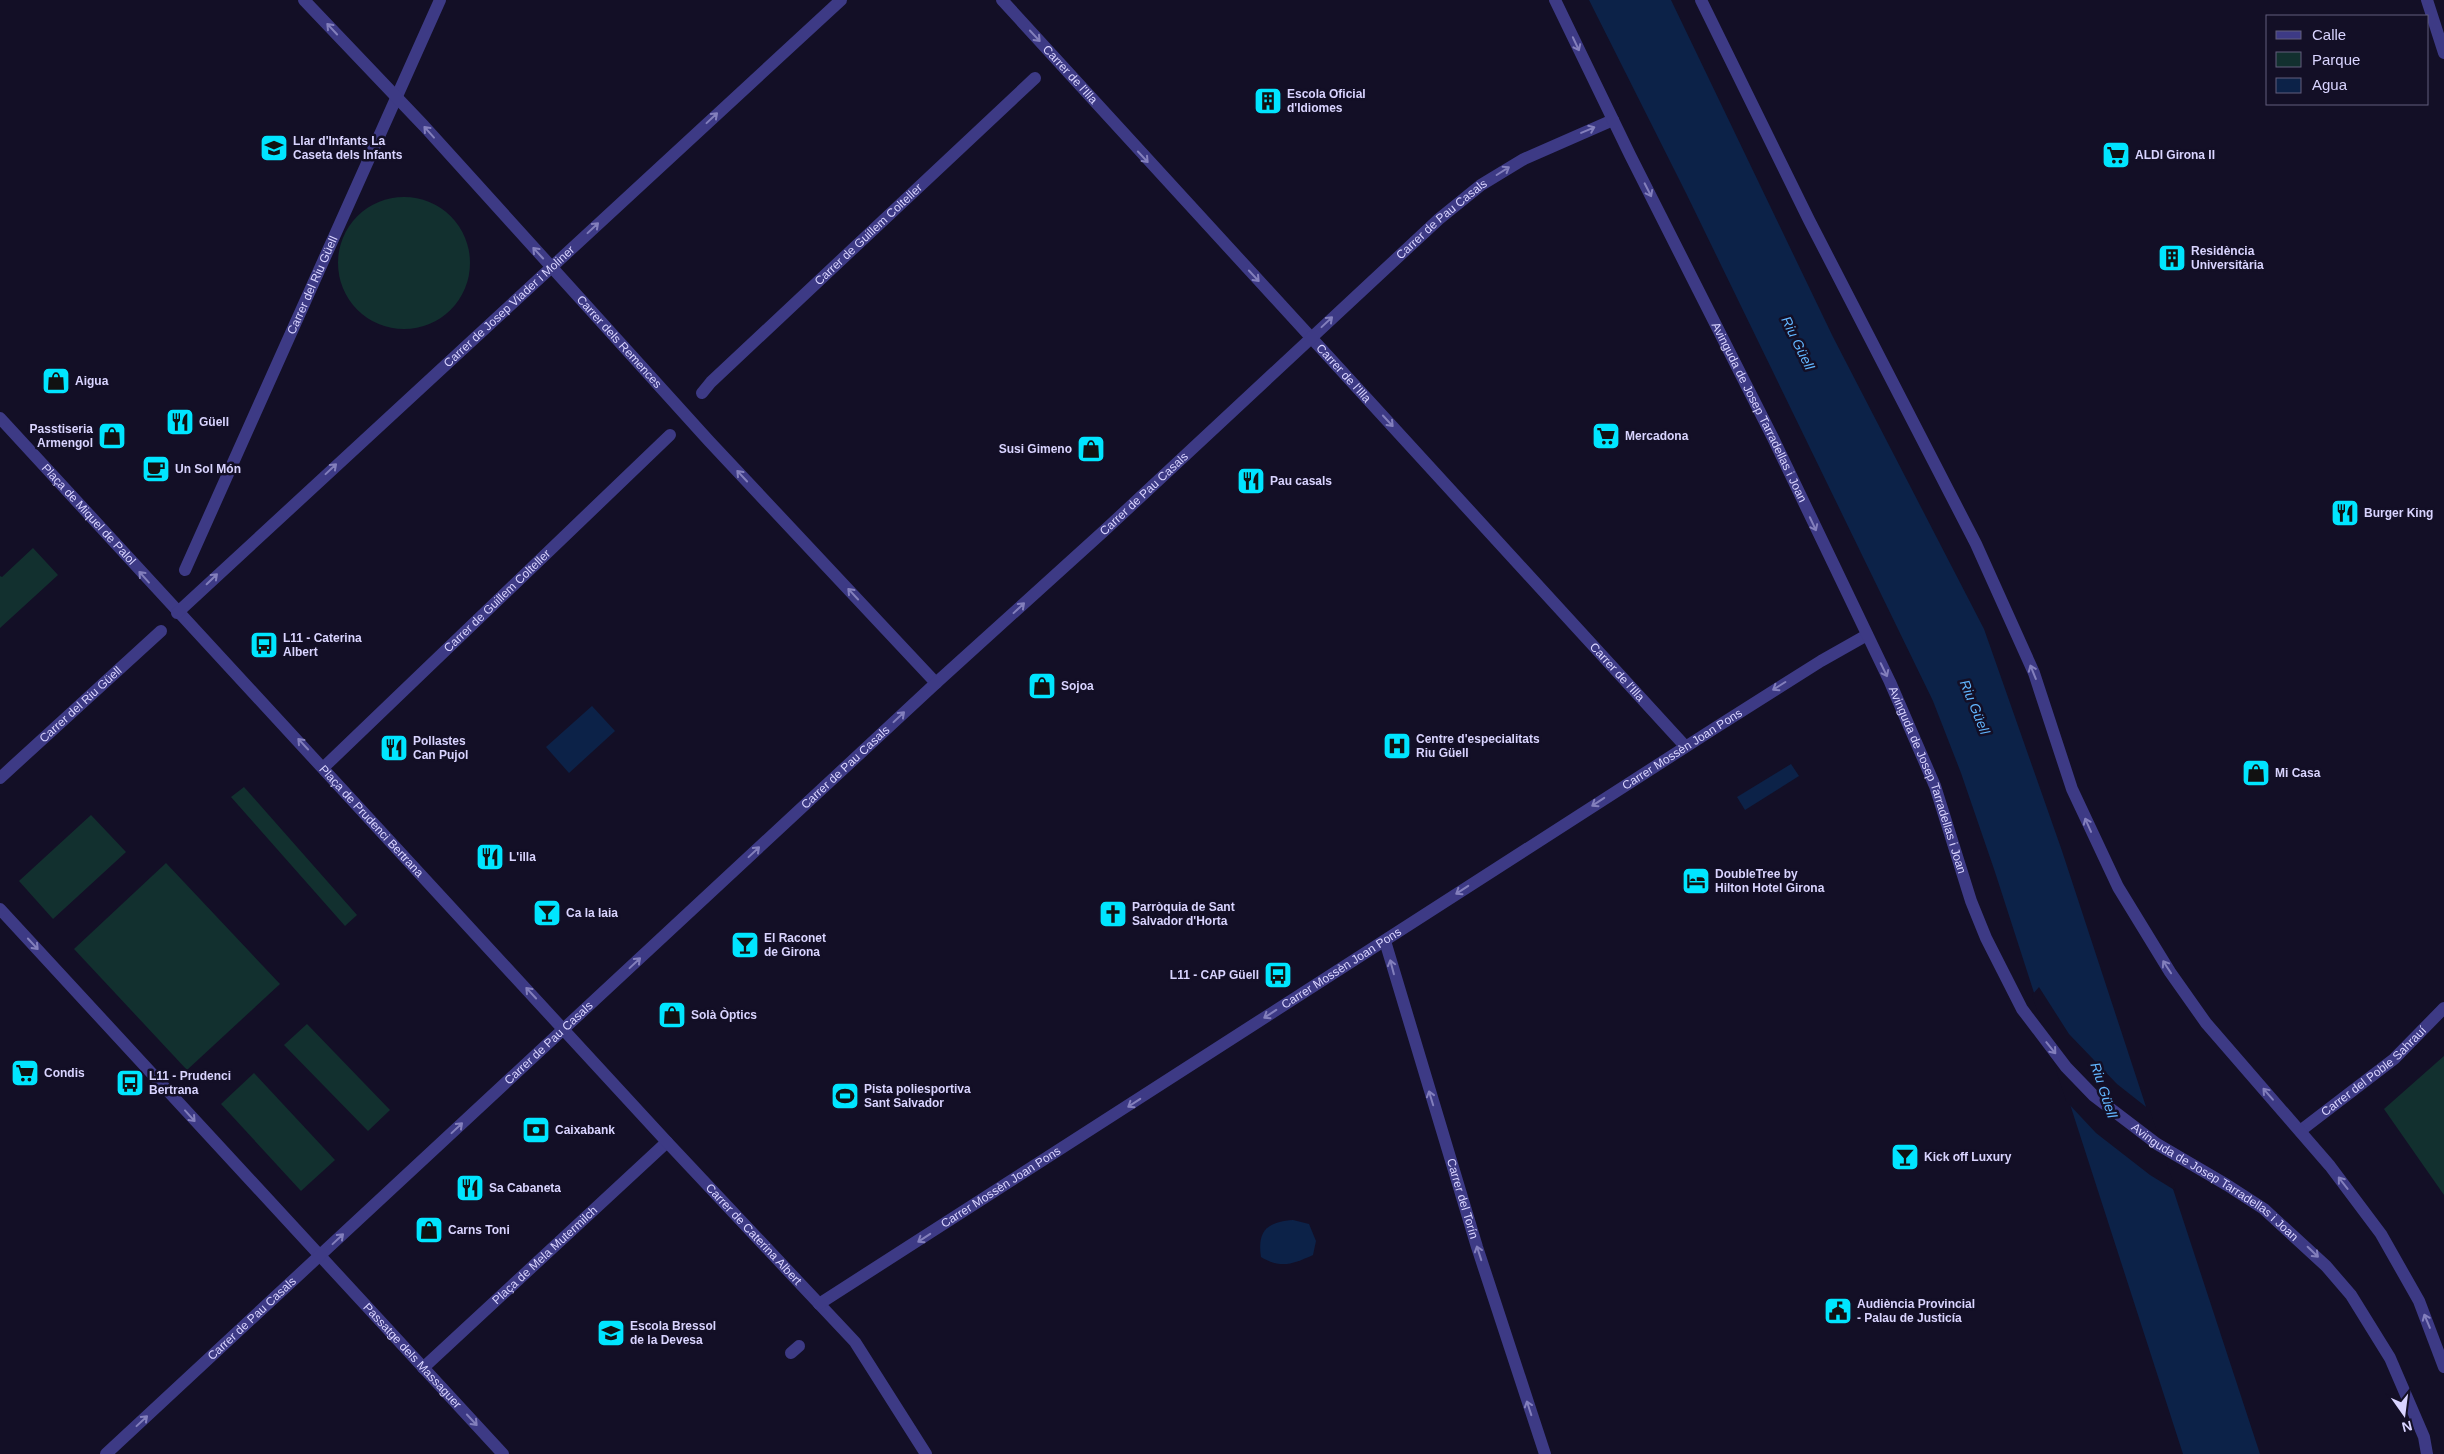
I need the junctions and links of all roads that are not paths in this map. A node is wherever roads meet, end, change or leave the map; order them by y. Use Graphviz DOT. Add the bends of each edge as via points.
graph roads {
  1 [pos="304,0"];
  2 [pos="440,0"];
  3 [pos="841,0"];
  4 [pos="1002,0"];
  5 [pos="1555,0"];
  6 [pos="1701,0"];
  7 [pos="2427,0"];
  8 [pos="2444,53"];
  9 [pos="1035,78"];
  10 [pos="396,98"];
  11 [pos="1613,120"];
  12 [pos="551,267"];
  13 [pos="1311,337"];
  14 [pos="702,393"];
  15 [pos="0,418"];
  16 [pos="670,435"];
  17 [pos="185,570"];
  18 [pos="177,613"];
  19 [pos="161,631"];
  20 [pos="1867,635"];
  21 [pos="936,682"];
  22 [pos="1686,746"];
  23 [pos="324,767"];
  24 [pos="0,778"];
  25 [pos="0,909"];
  26 [pos="1384,940"];
  27 [pos="2444,1008"];
  28 [pos="564,1029"];
  29 [pos="2300,1131"];
  30 [pos="667,1142"];
  31 [pos="319,1256"];
  32 [pos="819,1304"];
  33 [pos="2444,1367"];
  34 [pos="423,1368"];
  35 [pos="106,1454"];
  36 [pos="503,1454"];
  37 [pos="926,1454"];
  38 [pos="1545,1454"];
  39 [pos="2427,1454"];
  10 -- 1 [label="street, Carrer dels Remences, one-way"];
  2 -- 10 [label="street, Carrer del Riu Güell"];
  12 -- 3 [label="street, Carrer de Josep Viader i Moliner, one-way"];
  4 -- 13 [label="street, Carrer de l'Illa, one-way"];
  5 -- 11 [label="street, Avinguda de Josep Tarradellas i Joan, one-way"];
  29 -- 6 [label="street, one-way" via="2206,1023 2170,972 2118,887 2072,789 2034,673 1976,544 1809,220"];
  7 -- 8 [label="street"];
  9 -- 14 [label="street, Carrer de Guillem Colteller"];
  12 -- 10 [label="street, Carrer dels Remences, one-way"];
  10 -- 17 [label="street, Carrer del Riu Güell"];
  13 -- 11 [label="street, Carrer de Pau Casals, one-way" via="1439,219 1481,185 1524,159"];
  11 -- 20 [label="street, Avinguda de Josep Tarradellas i Joan, one-way" via="1773,438"];
  18 -- 12 [label="street, Carrer de Josep Viader i Moliner, one-way"];
  21 -- 12 [label="street, Carrer dels Remences, one-way"];
  21 -- 13 [label="street, Carrer de Pau Casals, one-way" via="1040,590"];
  13 -- 22 [label="street, Carrer de l'Illa, one-way"];
  18 -- 15 [label="street, Plaça de Miquel de Palol, one-way"];
  16 -- 23 [label="street, Carrer de Guillem Colteller"];
  23 -- 18 [label="street, Plaça de Prudenci Bertrana, one-way"];
  19 -- 24 [label="street, Carrer del Riu Güell"];
  20 -- 22 [label="street, Carrer Mossèn Joan Pons, one-way"];
  20 -- 39 [label="street, Avinguda de Josep Tarradellas i Joan, one-way" via="1935,786 1986,938 2022,1009 2060,1060 2094,1096 2157,1144 2264,1209 2326,1266 2351,1295 2390,1358 2424,1437"];
  28 -- 21 [label="street, Carrer de Pau Casals, one-way"];
  22 -- 26 [label="street, Carrer Mossèn Joan Pons, one-way"];
  28 -- 23 [label="street, Plaça de Prudenci Bertrana, one-way"];
  25 -- 31 [label="street, one-way"];
  26 -- 32 [label="street, Carrer Mossèn Joan Pons, one-way"];
  38 -- 26 [label="street, Carrer del Torín, one-way" via="1477,1247"];
  27 -- 29 [label="street, Carrer del Poble Sahrauí" via="2394,1059"];
  28 -- 30 [label="street, Carrer de Caterina Albert"];
  31 -- 28 [label="street, Carrer de Pau Casals, one-way"];
  33 -- 29 [label="street, one-way" via="2419,1301 2381,1234"];
  30 -- 32 [label="street, Carrer de Caterina Albert"];
  30 -- 34 [label="street, Plaça de Mela Mutermilch"];
  31 -- 34 [label="street, Passatge dels Massaguer"];
  35 -- 31 [label="street, Carrer de Pau Casals, one-way"];
  32 -- 37 [label="street, Carrer de Caterina Albert" via="855,1342"];
  34 -- 36 [label="street, Passatge dels Massaguer, one-way"];
}
